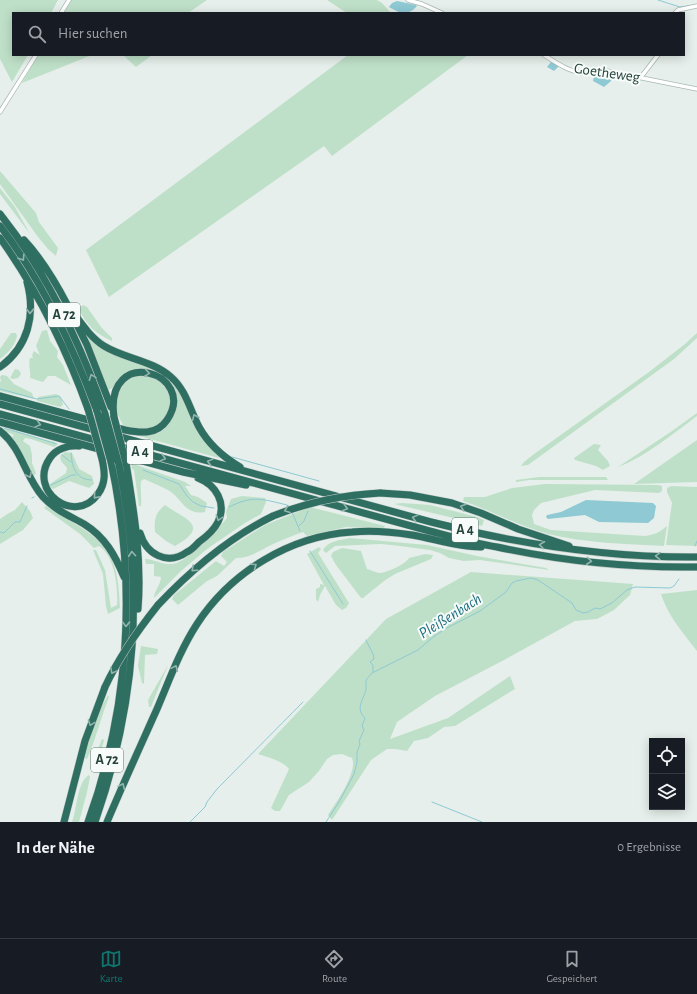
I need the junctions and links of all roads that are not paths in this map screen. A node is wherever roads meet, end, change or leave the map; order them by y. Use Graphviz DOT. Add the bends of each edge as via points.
graph roads {
  1 [pos="69,0"];
  2 [pos="408,0"];
  3 [pos="697,6"];
  4 [pos="62,12"];
  5 [pos="440,12"];
  6 [pos="676,12"];
  7 [pos="35,56"];
  8 [pos="546,56"];
  9 [pos="657,56"];
  10 [pos="641,77"];
  11 [pos="697,89"];
  12 [pos="0,112"];
  13 [pos="0,214"];
  14 [pos="8,224"];
  15 [pos="0,226"];
  16 [pos="0,238"];
  17 [pos="24,273"];
  18 [pos="66,303"];
  19 [pos="0,367"];
  20 [pos="0,396"];
  21 [pos="0,404"];
  22 [pos="0,414"];
  23 [pos="114,417"];
  24 [pos="0,422"];
  25 [pos="0,432"];
  26 [pos="98,449"];
  27 [pos="122,464"];
  28 [pos="183,472"];
  29 [pos="247,472"];
  30 [pos="280,490"];
  31 [pos="136,521"];
  32 [pos="495,547"];
  33 [pos="581,551"];
  34 [pos="697,556"];
  35 [pos="697,567"];
  36 [pos="126,585"];
  37 [pos="131,663"];
  38 [pos="64,822"];
  39 [pos="88,822"];
  40 [pos="95,822"];
  41 [pos="106,822"];
  1 -- 4 [label="street"];
  2 -- 5 [label="street"];
  3 -- 6 [label="street"];
  7 -- 12 [label="street"];
  8 -- 10 [label="street, Goetheweg" via="582,73 597,70"];
  9 -- 10 [label="street"];
  10 -- 11 [label="street, Goetheweg"];
  13 -- 14 [label="highway, A 72"];
  14 -- 18 [label="highway" via="39,258"];
  27 -- 14 [label="highway, A 72, one-way, bridge" via="79,346 44,278"];
  15 -- 36 [label="highway, A 72, one-way, bridge" via="53,309 97,412 111,462 122,524"];
  16 -- 17 [label="highway"];
  17 -- 19 [label="highway, one-way" via="31,306 28,328 20,348"];
  17 -- 26 [label="highway, one-way, bridge" via="66,352 88,409 102,460 104,482 95,498 88,503 72,507 53,499 46,490 43,476 50,457 57,450 69,446"];
  18 -- 23 [label="highway" via="87,345"];
  29 -- 18 [label="highway, one-way" via="216,450 206,438 186,395 171,377 153,365 103,346 89,333"];
  23 -- 20 [label="highway, one-way" via="114,394 128,376 147,372 160,377 169,386 174,398 172,414 161,428 139,433"];
  29 -- 21 [label="highway, A 4, one-way"];
  22 -- 30 [label="highway, A 4, one-way"];
  23 -- 27 [label="highway, bridge"];
  24 -- 26 [label="highway"];
  25 -- 36 [label="highway, one-way" via="16,448 43,497 97,533 106,543 119,564"];
  26 -- 28 [label="highway"];
  27 -- 31 [label="highway"];
  37 -- 27 [label="highway, A 72, one-way" via="134,619 133,574"];
  28 -- 30 [label="highway"];
  28 -- 31 [label="highway, one-way" via="208,484 218,494 221,510 213,529 187,553 169,558 153,553 146,546"];
  33 -- 29 [label="highway, A 4, one-way" via="463,530"];
  30 -- 32 [label="highway, A 4, one-way"];
  31 -- 37 [label="highway" via="140,574 136,636"];
  32 -- 35 [label="highway, A 4, one-way" via="550,557 615,564"];
  41 -- 32 [label="highway, one-way" via="179,658 197,624 221,594 254,566 302,542 351,532 378,531 474,547"];
  34 -- 33 [label="highway, A 4, one-way" via="640,556"];
  33 -- 38 [label="highway, one-way, bridge" via="452,503 410,495 380,493 356,494 303,505 273,516 244,531 185,577 158,605 118,661 84,741"];
  36 -- 39 [label="highway, A 72, one-way" via="126,635 117,716"];
  37 -- 40 [label="highway, A 72" via="117,749"];
}
